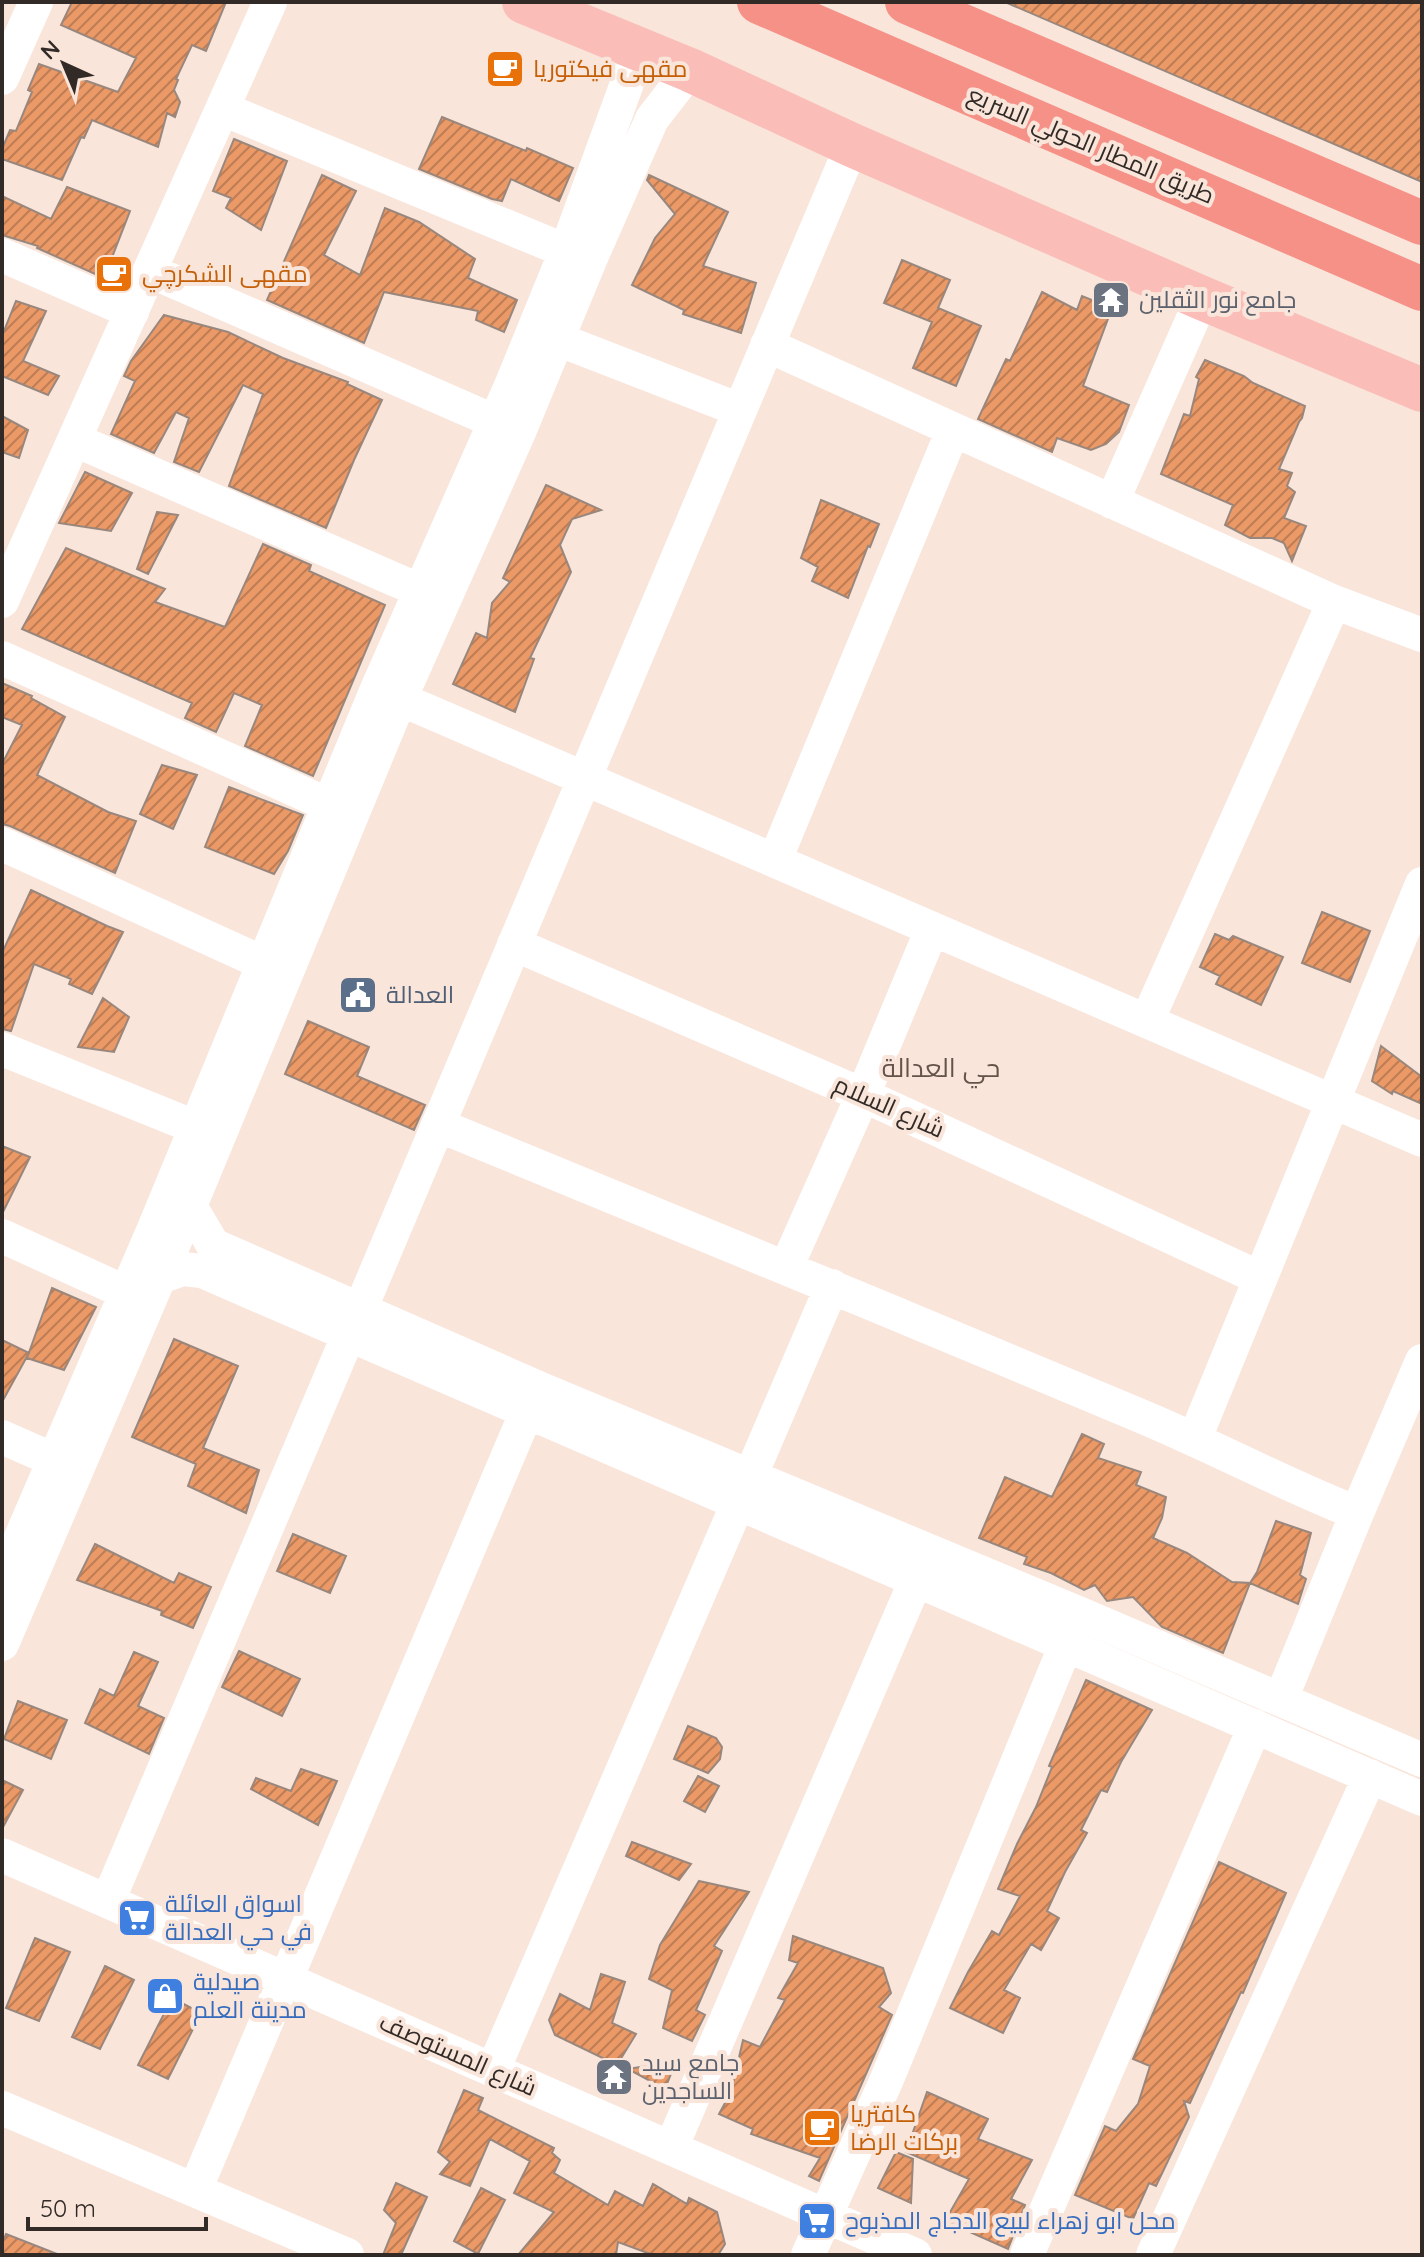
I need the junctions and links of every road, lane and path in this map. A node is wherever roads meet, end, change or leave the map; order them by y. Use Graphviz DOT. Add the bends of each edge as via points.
graph roads {
  1 [pos="36,2"];
  2 [pos="270,2"];
  3 [pos="524,2"];
  4 [pos="759,2"];
  5 [pos="907,2"];
  6 [pos="636,48"];
  7 [pos="690,70"];
  8 [pos="2,78"];
  9 [pos="618,108"];
  10 [pos="223,109"];
  11 [pos="652,119"];
  12 [pos="852,145"];
  13 [pos="1422,223"];
  14 [pos="566,251"];
  15 [pos="2,255"];
  16 [pos="150,271"];
  17 [pos="1412,288"];
  18 [pos="1202,298"];
  19 [pos="132,312"];
  20 [pos="557,339"];
  21 [pos="767,345"];
  22 [pos="525,386"];
  23 [pos="1422,390"];
  24 [pos="740,410"];
  25 [pos="496,422"];
  26 [pos="953,430"];
  27 [pos="75,440"];
  28 [pos="1112,502"];
  29 [pos="421,591"];
  30 [pos="2,601"];
  31 [pos="1334,602"];
  32 [pos="1422,635"];
  33 [pos="2,658"];
  34 [pos="400,699"];
  35 [pos="584,778"];
  36 [pos="329,805"];
  37 [pos="2,844"];
  38 [pos="775,860"];
  39 [pos="1422,884"];
  40 [pos="932,929"];
  41 [pos="514,944"];
  42 [pos="276,970"];
  43 [pos="1147,1021"];
  44 [pos="2,1049"];
  45 [pos="863,1095"];
  46 [pos="1333,1101"];
  47 [pos="438,1125"];
  48 [pos="195,1127"];
  49 [pos="1422,1140"];
  50 [pos="190,1206"];
  51 [pos="2,1236"];
  52 [pos="208,1258"];
  53 [pos="786,1268"];
  54 [pos="160,1277"];
  55 [pos="1260,1278"];
  56 [pos="832,1286"];
  57 [pos="127,1293"];
  58 [pos="354,1322"];
  59 [pos="1422,1361"];
  60 [pos="527,1411"];
  61 [pos="2,1437"];
  62 [pos="1195,1438"];
  63 [pos="54,1460"];
  64 [pos="744,1490"];
  65 [pos="1357,1513"];
  66 [pos="916,1580"];
  67 [pos="2,1581"];
  68 [pos="1078,1613"];
  69 [pos="3,1637"];
  70 [pos="1067,1645"];
  71 [pos="1281,1699"];
  72 [pos="1255,1726"];
  73 [pos="1422,1760"];
  74 [pos="1370,1776"];
  75 [pos="1422,1799"];
  76 [pos="2,1855"];
  77 [pos="2,1879"];
  78 [pos="108,1901"];
  79 [pos="158,1936"];
  80 [pos="281,1989"];
  81 [pos="377,2032"];
  82 [pos="493,2070"];
  83 [pos="2,2108"];
  84 [pos="671,2148"];
  85 [pos="195,2190"];
  86 [pos="816,2235"];
  87 [pos="291,2244"];
  88 [pos="347,2255"];
  89 [pos="863,2255"];
  90 [pos="915,2255"];
  91 [pos="1027,2255"];
  92 [pos="1153,2255"];
  1 -- 8 [label="street"];
  2 -- 10 [label="street"];
  3 -- 6 [label="main road"];
  4 -- 17 [label="highway, طريق المطار الحولي السريع"];
  5 -- 13 [label="highway"];
  6 -- 7 [label="main road"];
  6 -- 9 [label="street"];
  7 -- 11 [label="street"];
  7 -- 12 [label="main road"];
  9 -- 11 [label="street" via="638,106"];
  9 -- 14 [label="street"];
  10 -- 14 [label="street"];
  10 -- 16 [label="street"];
  11 -- 20 [label="street"];
  12 -- 18 [label="main road"];
  12 -- 21 [label="street"];
  14 -- 22 [label="street"];
  15 -- 19 [label="street"];
  16 -- 19 [label="street"];
  16 -- 25 [label="street"];
  18 -- 23 [label="main road"];
  18 -- 28 [label="street"];
  19 -- 27 [label="street"];
  20 -- 22 [label="street"];
  20 -- 24 [label="street"];
  21 -- 24 [label="street"];
  21 -- 26 [label="street"];
  22 -- 25 [label="street"];
  22 -- 34 [label="street"];
  24 -- 35 [label="street"];
  25 -- 29 [label="street"];
  26 -- 28 [label="street"];
  26 -- 38 [label="street"];
  27 -- 29 [label="street"];
  27 -- 30 [label="street"];
  28 -- 31 [label="street"];
  29 -- 36 [label="street"];
  31 -- 32 [label="street"];
  31 -- 43 [label="street"];
  33 -- 36 [label="street"];
  34 -- 35 [label="street"];
  34 -- 42 [label="street"];
  35 -- 38 [label="street"];
  35 -- 41 [label="street"];
  36 -- 42 [label="street"];
  37 -- 42 [label="street"];
  38 -- 40 [label="street"];
  39 -- 46 [label="street"];
  40 -- 43 [label="street"];
  40 -- 45 [label="street"];
  41 -- 45 [label="street, شارع السلام"];
  41 -- 47 [label="street"];
  42 -- 48 [label="street"];
  42 -- 50 [label="street"];
  43 -- 46 [label="street"];
  44 -- 48 [label="street"];
  45 -- 53 [label="street"];
  45 -- 55 [label="street, شارع السلام"];
  46 -- 49 [label="street"];
  46 -- 55 [label="street"];
  47 -- 53 [label="street"];
  47 -- 58 [label="street"];
  48 -- 57 [label="street"];
  50 -- 52 [label="street"];
  50 -- 54 [label="street"];
  51 -- 57 [label="street"];
  52 -- 54 [label="street"];
  52 -- 58 [label="street"];
  53 -- 56 [label="street"];
  54 -- 69 [label="street"];
  55 -- 62 [label="street"];
  56 -- 62 [label="street"];
  56 -- 64 [label="street"];
  57 -- 63 [label="street"];
  58 -- 60 [label="street"];
  58 -- 64 [label="street"];
  58 -- 78 [label="street"];
  59 -- 65 [label="street"];
  60 -- 64 [label="street"];
  60 -- 80 [label="street"];
  61 -- 63 [label="street"];
  62 -- 65 [label="street"];
  63 -- 67 [label="street"];
  64 -- 66 [label="street"];
  64 -- 68 [label="street"];
  64 -- 82 [label="street"];
  65 -- 71 [label="street"];
  66 -- 70 [label="street"];
  66 -- 84 [label="street"];
  68 -- 70 [label="street"];
  68 -- 71 [label="street"];
  70 -- 72 [label="street"];
  70 -- 86 [label="street" via="887,2079"];
  71 -- 73 [label="street"];
  72 -- 74 [label="street"];
  72 -- 91 [label="street"];
  74 -- 75 [label="street"];
  74 -- 92 [label="street"];
  76 -- 78 [label="street, شارع المستوصف"];
  77 -- 79 [label="street, شارع المستوصف"];
  78 -- 79 [label="street, شارع المستوصف"];
  79 -- 80 [label="street, شارع المستوصف"];
  80 -- 81 [label="street, شارع المستوصف"];
  80 -- 85 [label="street"];
  81 -- 82 [label="street, شارع المستوصف"];
  81 -- 86 [label="street, شارع المستوصف"];
  82 -- 84 [label="street, شارع المستوصف"];
  83 -- 85 [label="street"];
  84 -- 86 [label="street, شارع المستوصف"];
  85 -- 87 [label="street"];
  86 -- 89 [label="street, شارع المستوصف"];
  86 -- 90 [label="street, شارع المستوصف"];
  87 -- 88 [label="street"];
}
